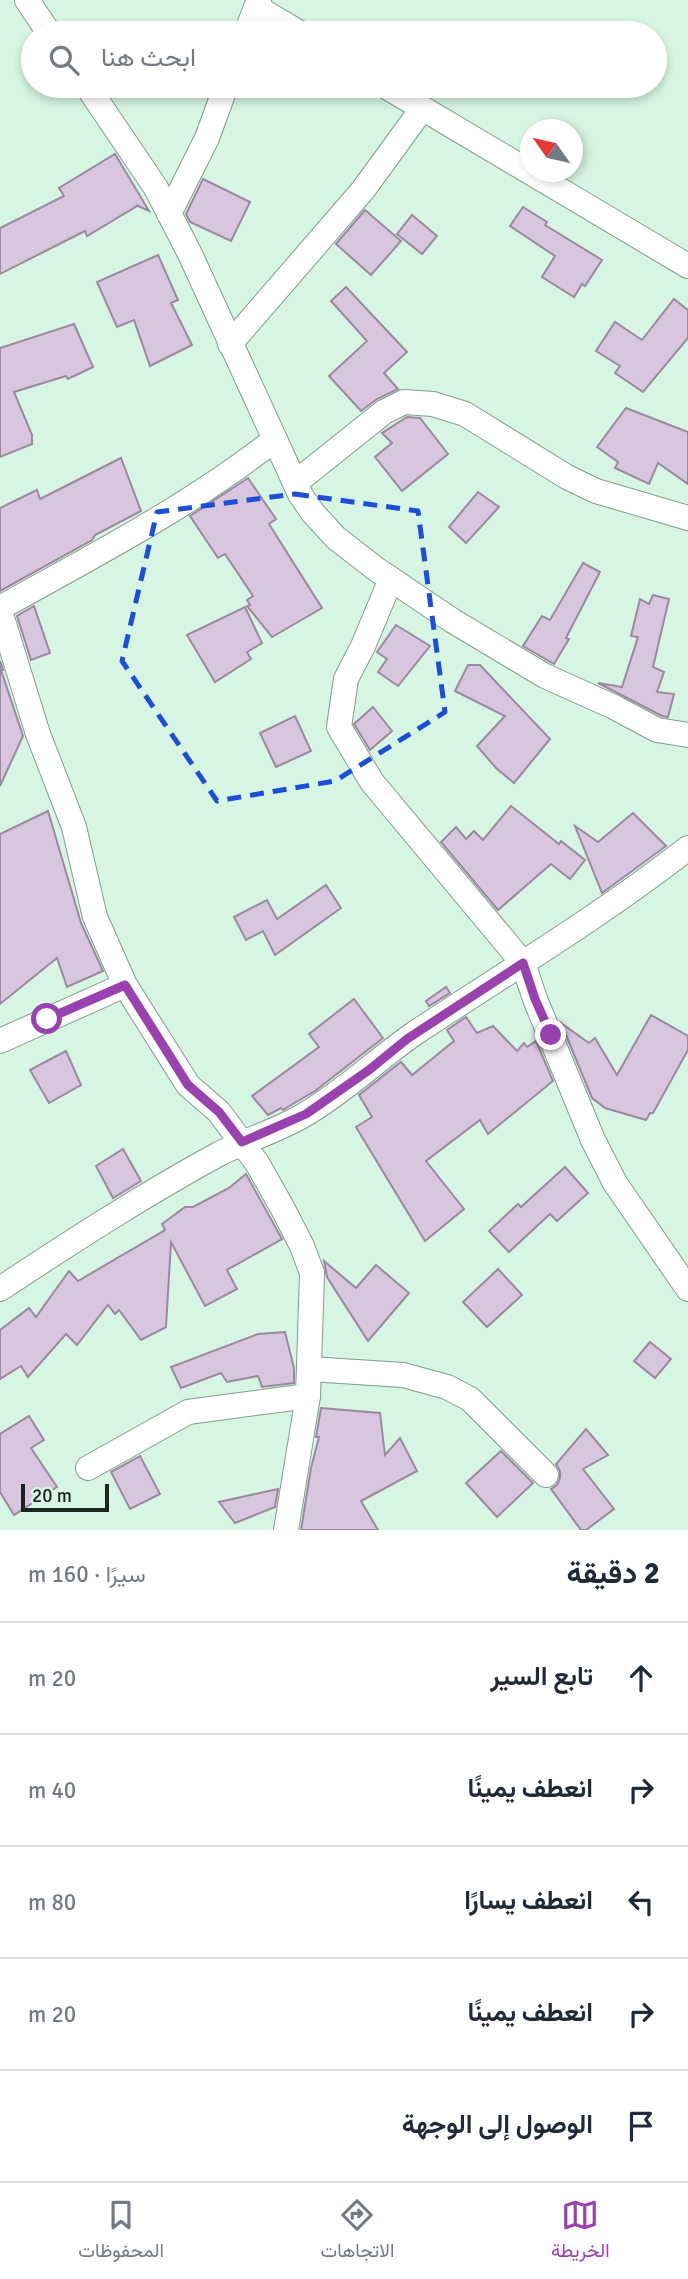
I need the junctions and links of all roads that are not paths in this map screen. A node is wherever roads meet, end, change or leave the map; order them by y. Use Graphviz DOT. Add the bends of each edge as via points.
graph roads {
  1 [pos="27,0"];
  2 [pos="258,3"];
  3 [pos="42,21"];
  4 [pos="251,21"];
  5 [pos="283,21"];
  6 [pos="95,98"];
  7 [pos="221,98"];
  8 [pos="404,98"];
  9 [pos="422,109"];
  10 [pos="169,214"];
  11 [pos="688,266"];
  12 [pos="230,344"];
  13 [pos="274,440"];
  14 [pos="295,483"];
  15 [pos="688,518"];
  16 [pos="391,579"];
  17 [pos="0,609"];
  18 [pos="688,735"];
  19 [pos="688,848"];
  20 [pos="523,963"];
  21 [pos="125,985"];
  22 [pos="0,1041"];
  23 [pos="242,1142"];
  24 [pos="0,1289"];
  25 [pos="688,1289"];
  26 [pos="310,1369"];
  27 [pos="308,1396"];
  28 [pos="88,1468"];
  29 [pos="546,1475"];
  30 [pos="286,1530"];
  1 -- 3 [label="street"];
  2 -- 4 [label="street"];
  2 -- 5 [label="street"];
  6 -- 10 [label="street"];
  7 -- 10 [label="street"];
  8 -- 9 [label="street"];
  9 -- 11 [label="street"];
  9 -- 12 [label="street" via="363,190"];
  10 -- 12 [label="street"];
  12 -- 13 [label="street"];
  13 -- 14 [label="street"];
  13 -- 17 [label="street" via="132,535"];
  14 -- 15 [label="street" via="384,412 404,402 433,404 466,414 596,491"];
  14 -- 16 [label="street" via="335,538"];
  16 -- 18 [label="street" via="545,676 657,730"];
  16 -- 20 [label="street" via="346,679 339,727 372,782"];
  17 -- 21 [label="street" via="38,734 74,827 94,917"];
  19 -- 20 [label="street"];
  20 -- 23 [label="street" via="407,1039 306,1114"];
  20 -- 25 [label="street" via="598,1151"];
  21 -- 22 [label="street"];
  21 -- 23 [label="street" via="188,1085 219,1112"];
  23 -- 24 [label="street"];
  23 -- 26 [label="street" via="284,1209 312,1273"];
  26 -- 27 [label="street"];
  26 -- 29 [label="street" via="402,1375 447,1387 470,1399"];
  27 -- 28 [label="street" via="188,1412"];
  27 -- 30 [label="street"];
}
